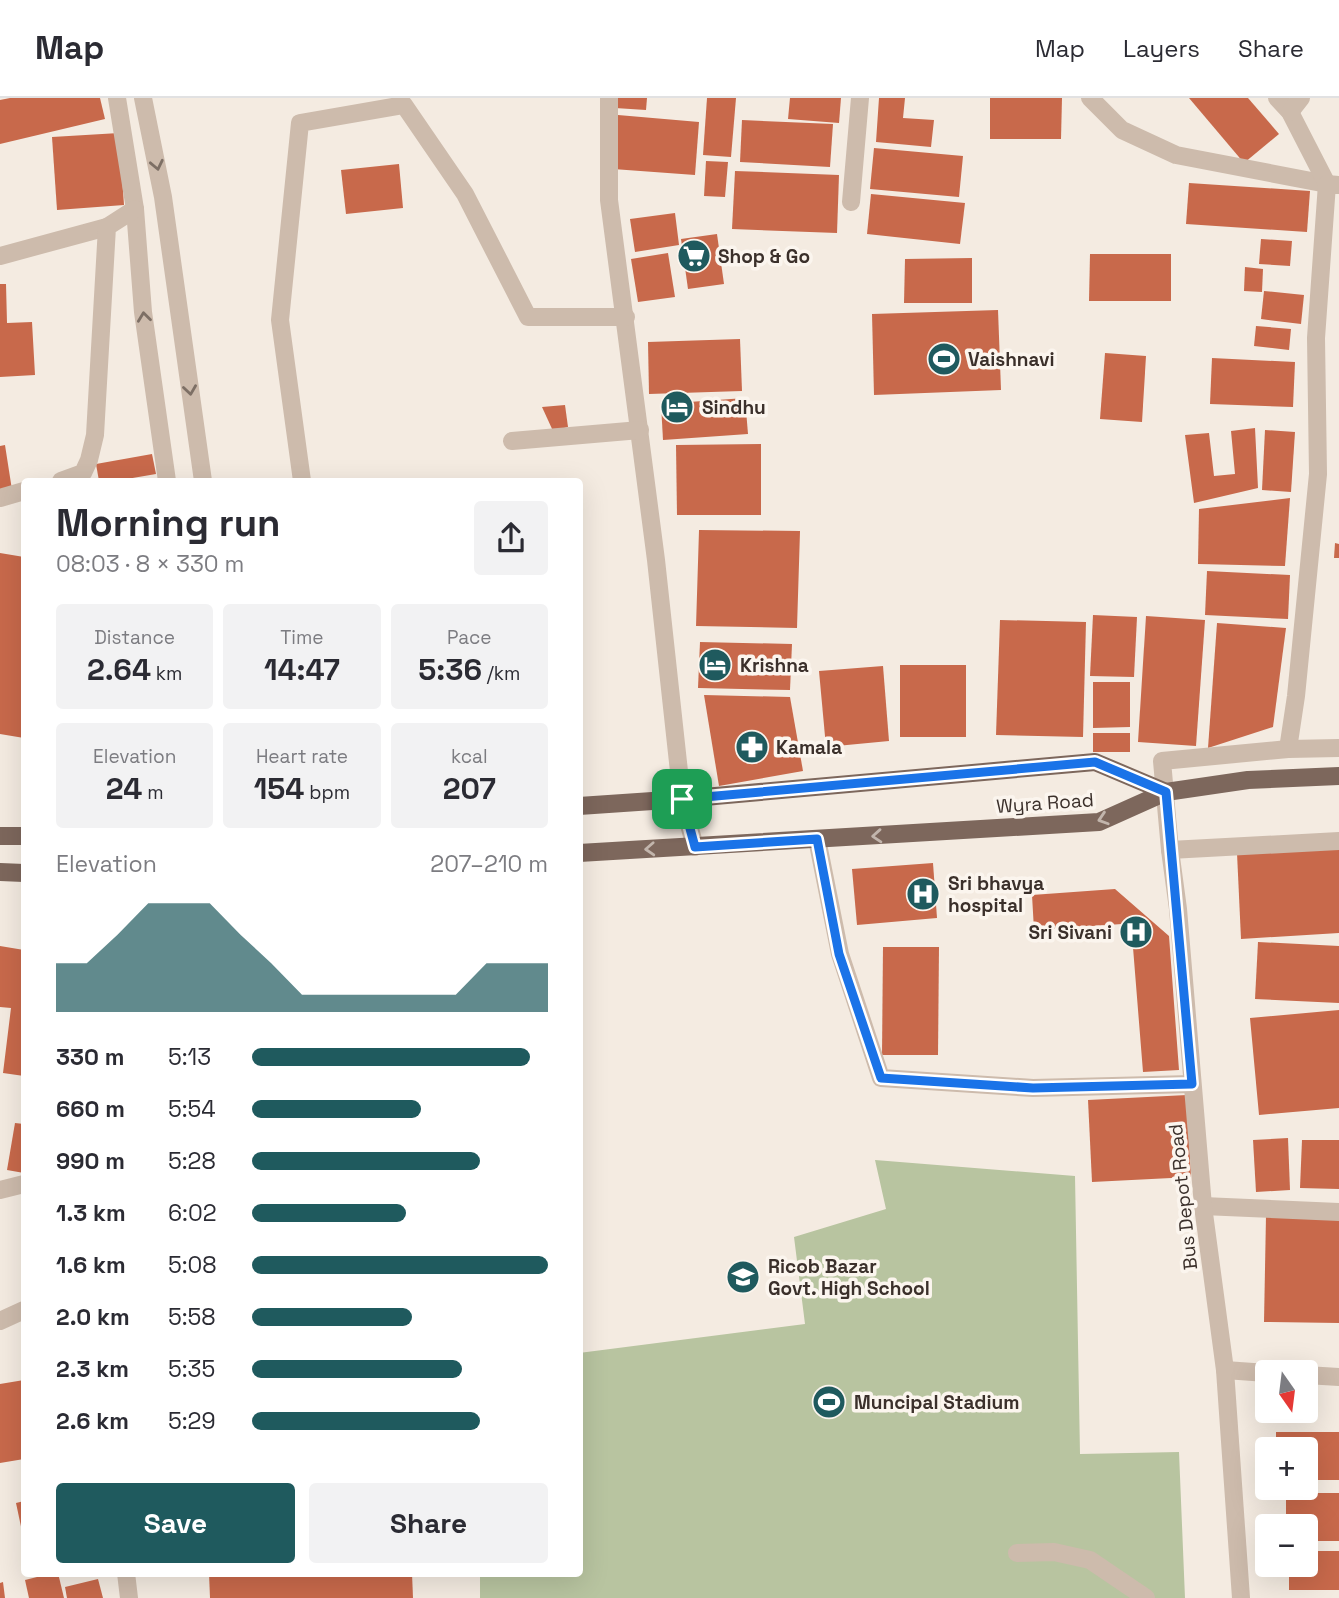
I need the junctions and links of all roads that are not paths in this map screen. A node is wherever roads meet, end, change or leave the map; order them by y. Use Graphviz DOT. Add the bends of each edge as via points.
graph roads {
  1 [pos="117,98"];
  2 [pos="143,98"];
  3 [pos="609,98"];
  4 [pos="860,98"];
  5 [pos="1090,98"];
  6 [pos="1277,98"];
  7 [pos="1296,105"];
  8 [pos="1333,185"];
  9 [pos="851,202"];
  10 [pos="135,209"];
  11 [pos="107,227"];
  12 [pos="0,256"];
  13 [pos="626,317"];
  14 [pos="640,430"];
  15 [pos="512,440"];
  16 [pos="69,478"];
  17 [pos="167,478"];
  18 [pos="203,478"];
  19 [pos="302,478"];
  20 [pos="21,492"];
  21 [pos="0,498"];
  22 [pos="1339,748"];
  23 [pos="1288,749"];
  24 [pos="1339,776"];
  25 [pos="1166,792"];
  26 [pos="682,799"];
  27 [pos="583,806"];
  28 [pos="0,836"];
  29 [pos="21,836"];
  30 [pos="817,839"];
  31 [pos="1339,841"];
  32 [pos="695,847"];
  33 [pos="1170,850"];
  34 [pos="583,853"];
  35 [pos="0,872"];
  36 [pos="21,873"];
  37 [pos="1192,1084"];
  38 [pos="21,1185"];
  39 [pos="0,1190"];
  40 [pos="1203,1206"];
  41 [pos="1339,1212"];
  42 [pos="21,1311"];
  43 [pos="0,1321"];
  44 [pos="1225,1370"];
  45 [pos="1255,1372"];
  46 [pos="1318,1376"];
  47 [pos="1339,1377"];
  48 [pos="1017,1553"];
  49 [pos="126,1577"];
  50 [pos="129,1598"];
  51 [pos="1146,1598"];
  52 [pos="1241,1598"];
  1 -- 10 [label="street"];
  2 -- 18 [label="street, one-way" via="163,197"];
  3 -- 13 [label="street" via="609,200"];
  4 -- 9 [label="street"];
  5 -- 8 [label="street" via="1122,130 1176,155"];
  6 -- 7 [label="street"];
  7 -- 8 [label="street"];
  8 -- 23 [label="street" via="1316,338 1318,474"];
  10 -- 11 [label="street"];
  17 -- 10 [label="street, one-way" via="143,312"];
  11 -- 12 [label="street"];
  11 -- 16 [label="street" via="95,435 83,473"];
  13 -- 14 [label="street"];
  13 -- 19 [label="street" via="528,317 465,194 404,105 300,123 280,320"];
  14 -- 15 [label="street"];
  14 -- 26 [label="street"];
  20 -- 21 [label="street"];
  22 -- 23 [label="street"];
  23 -- 25 [label="street, Bus Depot Road" via="1162,761"];
  24 -- 25 [label="main road" via="1248,780"];
  25 -- 26 [label="main road, Wyra Road" via="1095,762"];
  25 -- 30 [label="main road, Wyra Road, one-way" via="1099,822"];
  25 -- 33 [label="street, Bus Depot Road"];
  26 -- 27 [label="main road, Wyra Road"];
  26 -- 32 [label="street"];
  28 -- 29 [label="main road"];
  30 -- 32 [label="main road, Wyra Road"];
  30 -- 37 [label="street" via="839,954 881,1078 1033,1088"];
  31 -- 33 [label="street"];
  32 -- 34 [label="main road, Wyra Road, one-way"];
  33 -- 37 [label="street, Bus Depot Road"];
  35 -- 36 [label="main road"];
  37 -- 40 [label="street, Bus Depot Road"];
  38 -- 39 [label="street"];
  40 -- 41 [label="street"];
  40 -- 44 [label="street, Bus Depot Road"];
  42 -- 43 [label="street"];
  44 -- 45 [label="street"];
  44 -- 52 [label="street, Bus Depot Road"];
  46 -- 47 [label="street"];
  48 -- 51 [label="street" via="1054,1552 1090,1560"];
  49 -- 50 [label="street"];
}
